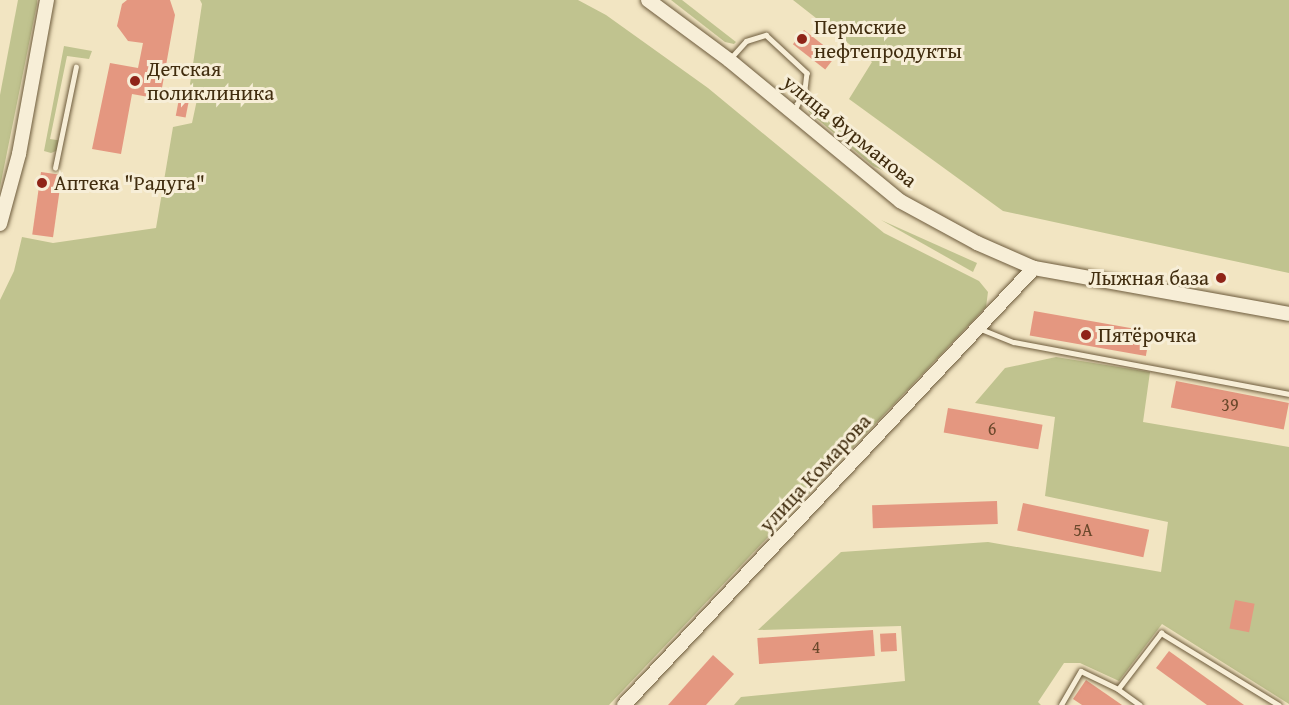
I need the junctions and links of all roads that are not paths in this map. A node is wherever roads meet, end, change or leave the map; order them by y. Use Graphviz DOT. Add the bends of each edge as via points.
graph roads {
  1 [pos="47,0"];
  2 [pos="648,0"];
  3 [pos="729,60"];
  4 [pos="76,67"];
  5 [pos="794,113"];
  6 [pos="55,168"];
  7 [pos="0,224"];
  8 [pos="1034,268"];
  9 [pos="1289,314"];
  10 [pos="978,328"];
  11 [pos="1289,394"];
  12 [pos="1118,689"];
  13 [pos="624,705"];
  14 [pos="1061,705"];
  15 [pos="1140,705"];
  16 [pos="1279,705"];
  1 -- 7 [label="main road" via="19,154"];
  2 -- 3 [label="main road, улица Фурманова"];
  3 -- 5 [label="main road, улица Фурманова"];
  3 -- 5 [label="lane" via="746,41 766,35 807,73 805,89"];
  4 -- 6 [label="lane"];
  5 -- 8 [label="main road, улица Фурманова" via="900,201 976,243"];
  8 -- 9 [label="main road, улица Фурманова"];
  8 -- 10 [label="main road, улица Комарова"];
  10 -- 11 [label="lane" via="1014,342"];
  10 -- 13 [label="main road, улица Комарова"];
  12 -- 14 [label="lane" via="1081,671"];
  12 -- 15 [label="lane"];
  12 -- 16 [label="lane" via="1161,633"];
}
